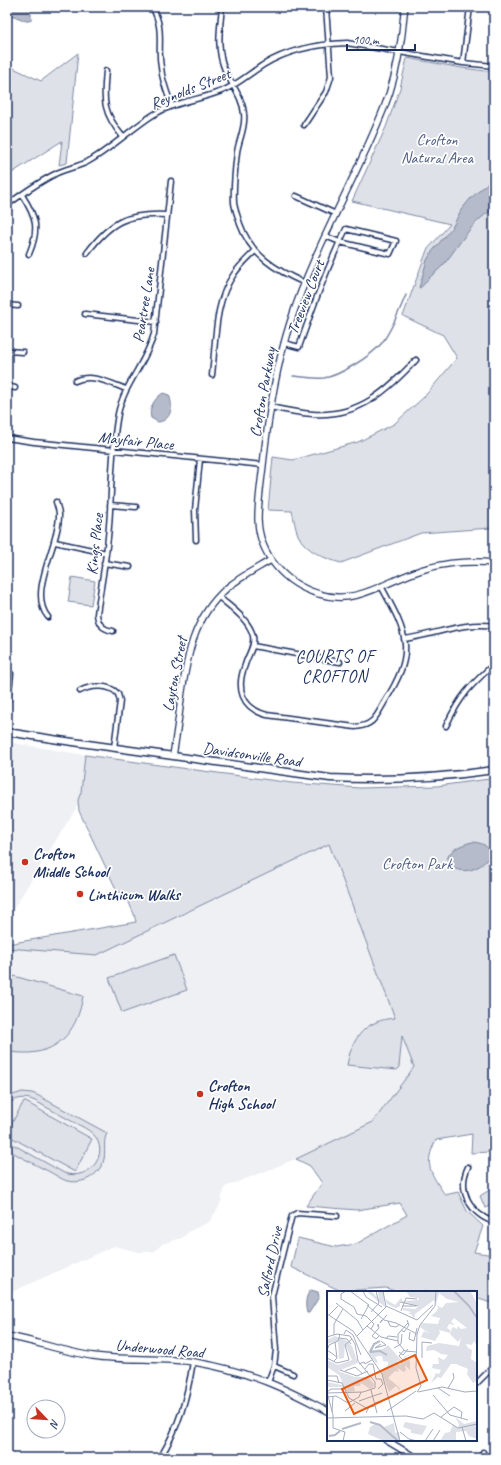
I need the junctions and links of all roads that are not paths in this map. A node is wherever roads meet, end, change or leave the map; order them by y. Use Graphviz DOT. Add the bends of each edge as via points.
graph roads {
  1 [pos="152,7"];
  2 [pos="222,7"];
  3 [pos="326,7"];
  4 [pos="406,7"];
  5 [pos="470,7"];
  6 [pos="329,44"];
  7 [pos="400,52"];
  8 [pos="463,63"];
  9 [pos="494,66"];
  10 [pos="106,71"];
  11 [pos="233,86"];
  12 [pos="172,106"];
  13 [pos="304,125"];
  14 [pos="123,137"];
  15 [pos="171,181"];
  16 [pos="22,194"];
  17 [pos="296,196"];
  18 [pos="7,205"];
  19 [pos="167,214"];
  20 [pos="336,214"];
  21 [pos="325,236"];
  22 [pos="340,242"];
  23 [pos="255,251"];
  24 [pos="87,253"];
  25 [pos="29,254"];
  26 [pos="305,283"];
  27 [pos="7,305"];
  28 [pos="18,306"];
  29 [pos="85,314"];
  30 [pos="156,322"];
  31 [pos="284,343"];
  32 [pos="7,351"];
  33 [pos="23,352"];
  34 [pos="416,360"];
  35 [pos="212,375"];
  36 [pos="75,381"];
  37 [pos="7,386"];
  38 [pos="15,388"];
  39 [pos="126,389"];
  40 [pos="270,407"];
  41 [pos="7,438"];
  42 [pos="114,450"];
  43 [pos="200,459"];
  44 [pos="263,465"];
  45 [pos="56,502"];
  46 [pos="110,505"];
  47 [pos="136,507"];
  48 [pos="196,540"];
  49 [pos="55,542"];
  50 [pos="106,553"];
  51 [pos="271,560"];
  52 [pos="494,562"];
  53 [pos="104,563"];
  54 [pos="130,567"];
  55 [pos="381,586"];
  56 [pos="219,597"];
  57 [pos="48,617"];
  58 [pos="494,626"];
  59 [pos="112,631"];
  60 [pos="404,639"];
  61 [pos="253,646"];
  62 [pos="340,662"];
  63 [pos="494,664"];
  64 [pos="10,674"];
  65 [pos="80,691"];
  66 [pos="7,707"];
  67 [pos="446,726"];
  68 [pos="7,732"];
  69 [pos="114,748"];
  70 [pos="174,756"];
  71 [pos="494,770"];
  72 [pos="468,1167"];
  73 [pos="337,1216"];
  74 [pos="494,1222"];
  75 [pos="7,1336"];
  76 [pos="193,1362"];
  77 [pos="274,1366"];
  78 [pos="494,1366"];
  79 [pos="293,1374"];
  80 [pos="268,1382"];
  81 [pos="477,1383"];
  82 [pos="327,1411"];
  83 [pos="388,1441"];
  84 [pos="483,1452"];
  85 [pos="412,1457"];
  86 [pos="160,1458"];
  87 [pos="481,1458"];
  1 -- 12 [label="street" via="160,28 162,76"];
  2 -- 11 [label="street" via="219,50 224,69"];
  3 -- 6 [label="street"];
  4 -- 7 [label="street, Crofton Parkway"];
  5 -- 8 [label="street"];
  6 -- 7 [label="street, Reynolds Street" via="361,45"];
  6 -- 11 [label="street, Reynolds Street" via="303,48 277,58"];
  6 -- 13 [label="street" via="329,84 323,98"];
  7 -- 8 [label="street, Reynolds Street"];
  7 -- 20 [label="street, Crofton Parkway" via="385,106"];
  8 -- 9 [label="street, Reynolds Street"];
  10 -- 14 [label="street" via="104,93 107,111 112,123"];
  11 -- 12 [label="street, Reynolds Street"];
  11 -- 23 [label="street" via="245,115 234,179 234,205 242,230"];
  12 -- 14 [label="street, Reynolds Street" via="154,114"];
  14 -- 16 [label="street, Reynolds Street" via="89,161 55,174"];
  15 -- 19 [label="street, Peartree Lane"];
  16 -- 18 [label="street, Reynolds Street"];
  16 -- 25 [label="street" via="32,211 36,226"];
  17 -- 20 [label="street"];
  19 -- 24 [label="street" via="129,217 103,233"];
  19 -- 30 [label="street, Peartree Lane"];
  20 -- 21 [label="street, Crofton Parkway"];
  21 -- 22 [label="street"];
  21 -- 26 [label="street, Crofton Parkway"];
  22 -- 22 [label="street" via="390,254 396,242 346,229"];
  22 -- 31 [label="street, Treeview Court" via="323,280 299,347"];
  23 -- 26 [label="street" via="274,268"];
  23 -- 35 [label="street" via="234,273 224,292"];
  26 -- 31 [label="street, Crofton Parkway"];
  27 -- 28 [label="street"];
  29 -- 30 [label="street"];
  30 -- 39 [label="street, Peartree Lane" via="147,354"];
  31 -- 40 [label="street, Crofton Parkway"];
  32 -- 33 [label="street"];
  34 -- 40 [label="street" via="380,394 352,409 313,414"];
  36 -- 39 [label="street" via="80,378 92,378"];
  37 -- 38 [label="street"];
  39 -- 42 [label="street, Peartree Lane" via="118,414"];
  40 -- 44 [label="street, Crofton Parkway"];
  41 -- 42 [label="street, Mayfair Place"];
  42 -- 43 [label="street, Mayfair Place"];
  42 -- 46 [label="street, Kings Place"];
  43 -- 44 [label="street, Mayfair Place"];
  43 -- 48 [label="street" via="195,510"];
  44 -- 51 [label="street, Crofton Parkway" via="259,525"];
  45 -- 49 [label="street" via="59,514"];
  46 -- 47 [label="street"];
  46 -- 50 [label="street, Kings Place"];
  49 -- 50 [label="street"];
  49 -- 57 [label="street" via="42,585 42,604"];
  50 -- 53 [label="street, Kings Place"];
  51 -- 55 [label="street, Crofton Parkway" via="296,585 322,595 354,596"];
  51 -- 56 [label="street, Layton Street" via="238,580"];
  52 -- 55 [label="street, Crofton Parkway" via="461,562 434,566"];
  53 -- 54 [label="street"];
  53 -- 59 [label="street, Kings Place" via="98,619 104,629"];
  55 -- 60 [label="street" via="400,622"];
  56 -- 61 [label="street" via="249,626"];
  56 -- 70 [label="street, Layton Street" via="196,631 188,656"];
  58 -- 60 [label="street" via="455,627"];
  60 -- 61 [label="street" via="404,660 394,687 371,722 355,727 267,715 254,710 243,697 240,682"];
  61 -- 62 [label="street"];
  63 -- 67 [label="street" via="463,695"];
  64 -- 66 [label="street"];
  65 -- 69 [label="street" via="93,686 112,689 118,694 120,701"];
  68 -- 69 [label="main road, Davidsonville Road"];
  69 -- 70 [label="main road, Davidsonville Road"];
  70 -- 71 [label="main road, Davidsonville Road" via="358,780 434,778"];
  72 -- 74 [label="street" via="464,1179 468,1199 477,1213"];
  73 -- 77 [label="street, Salford Drive" via="297,1213 291,1219 272,1296 276,1350"];
  75 -- 76 [label="street, Underwood Road" via="96,1356"];
  76 -- 80 [label="street, Underwood Road"];
  76 -- 86 [label="street" via="179,1419"];
  77 -- 79 [label="street"];
  77 -- 80 [label="street, Salford Drive"];
  78 -- 81 [label="street"];
  80 -- 82 [label="street, Underwood Road"];
  83 -- 85 [label="street"];
  84 -- 87 [label="street"];
}
